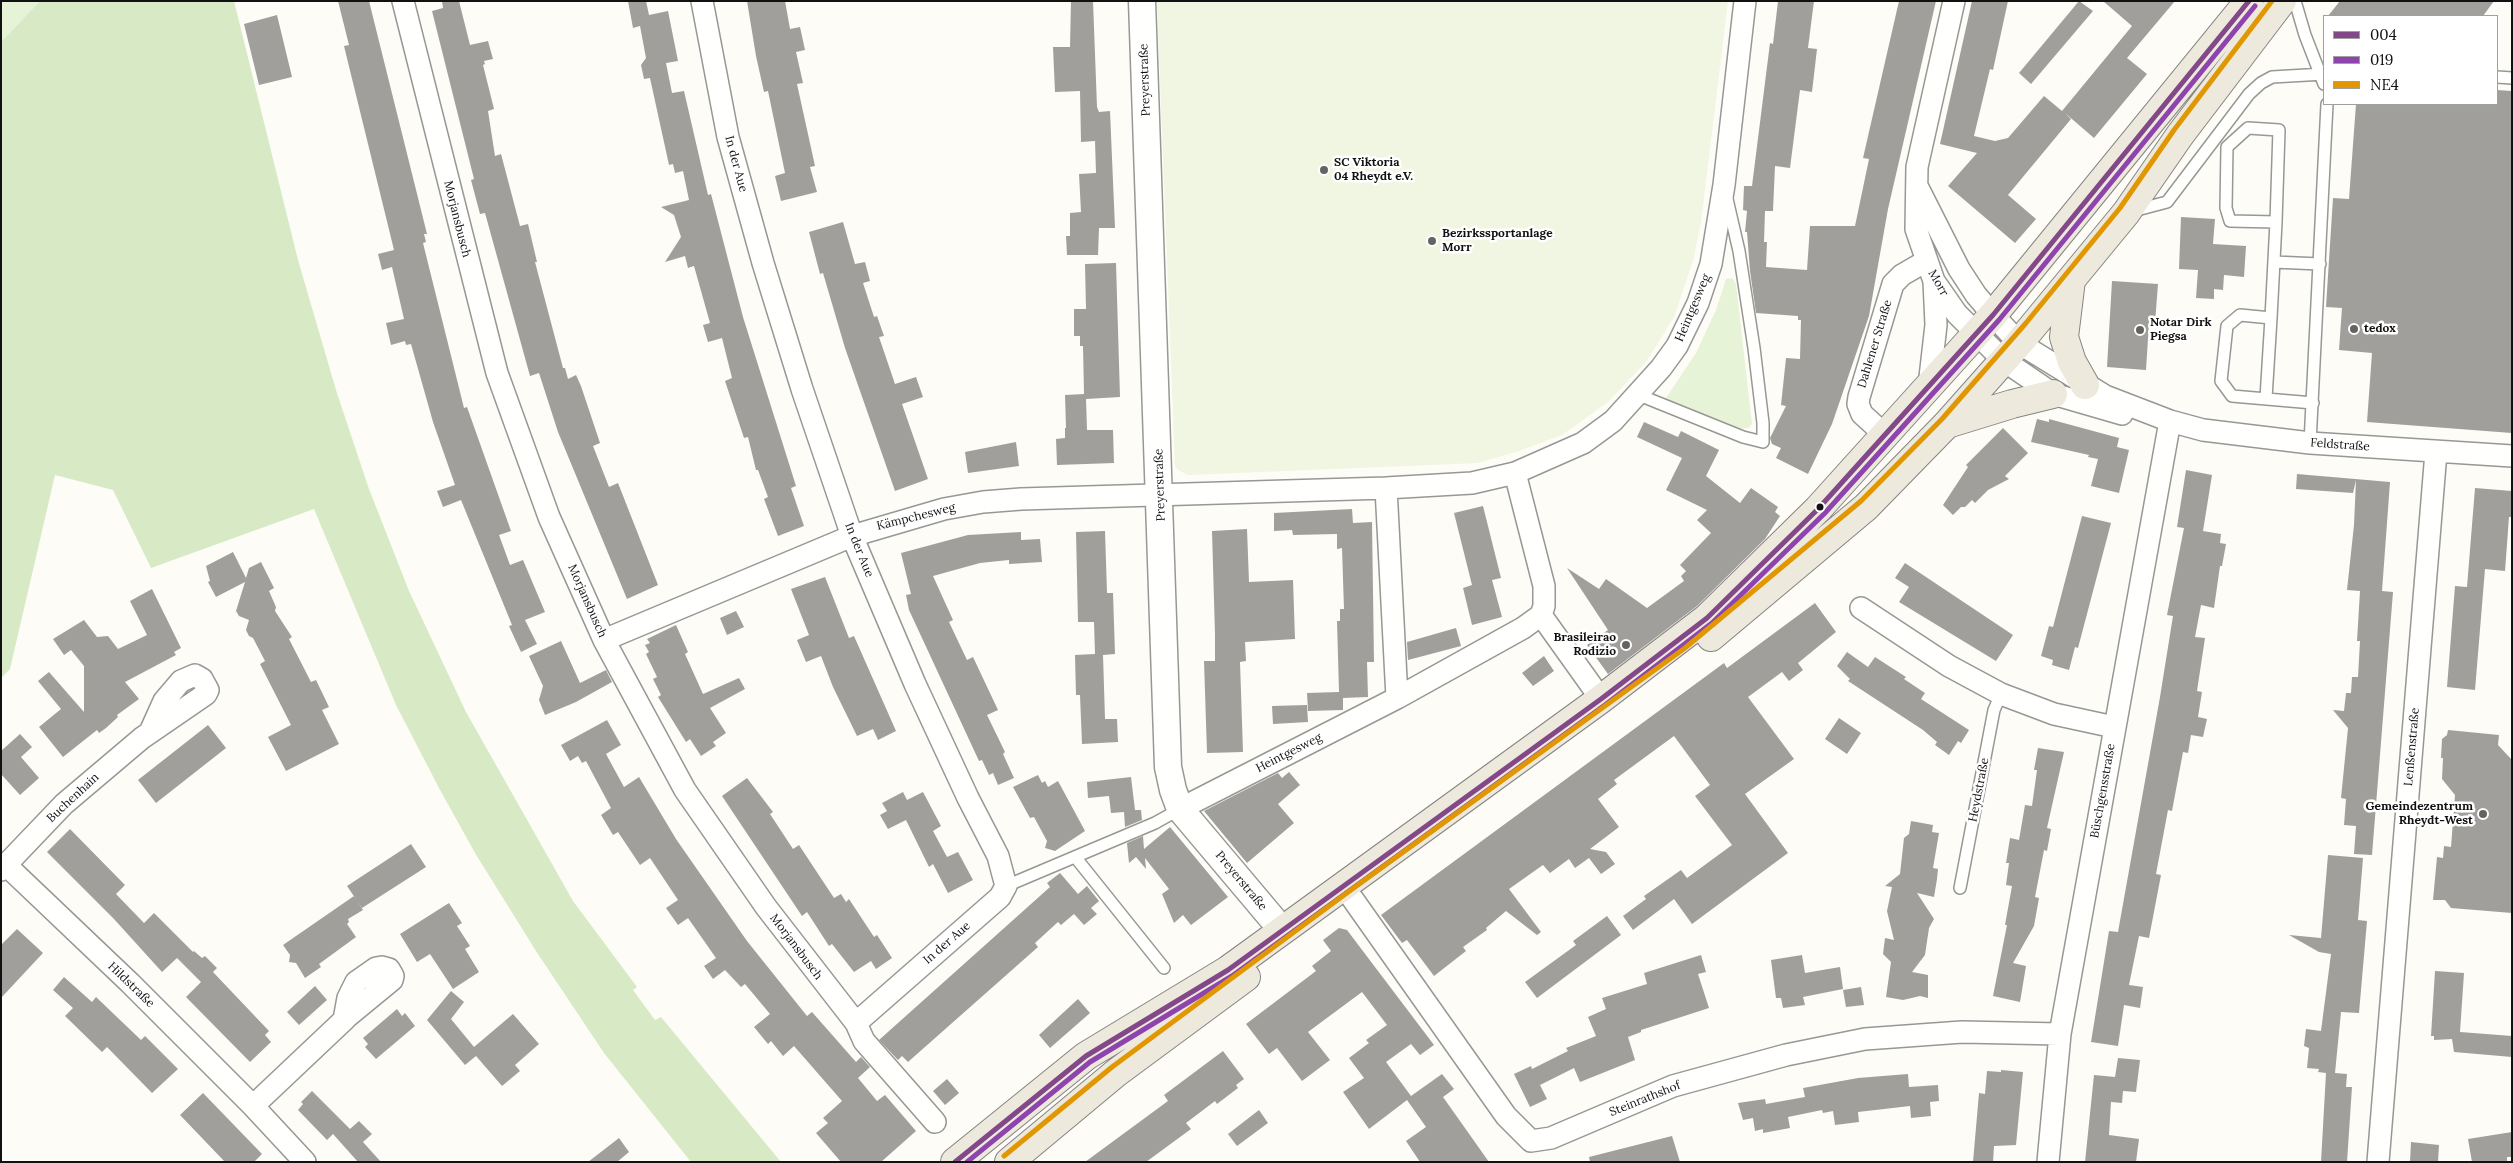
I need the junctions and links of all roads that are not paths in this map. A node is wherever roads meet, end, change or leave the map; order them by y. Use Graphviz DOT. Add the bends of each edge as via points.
graph roads {
  1 [pos="403,1"];
  2 [pos="702,1"];
  3 [pos="1142,1"];
  4 [pos="1745,1"];
  5 [pos="1954,1"];
  6 [pos="2249,1"];
  7 [pos="2282,1"];
  8 [pos="2295,1"];
  9 [pos="2498,77"];
  10 [pos="2323,78"];
  11 [pos="2512,78"];
  12 [pos="2327,105"];
  13 [pos="1724,186"];
  14 [pos="1917,186"];
  15 [pos="2126,213"];
  16 [pos="2276,222"];
  17 [pos="1926,261"];
  18 [pos="2274,262"];
  19 [pos="2320,264"];
  20 [pos="2071,280"];
  21 [pos="1934,281"];
  22 [pos="2271,318"];
  23 [pos="1984,324"];
  24 [pos="2011,352"];
  25 [pos="2085,385"];
  26 [pos="1929,386"];
  27 [pos="2053,394"];
  28 [pos="1639,395"];
  29 [pos="2266,398"];
  30 [pos="2313,402"];
  31 [pos="2170,421"];
  32 [pos="1947,424"];
  33 [pos="1885,435"];
  34 [pos="2310,443"];
  35 [pos="2436,452"];
  36 [pos="2512,456"];
  37 [pos="1514,473"];
  38 [pos="1386,488"];
  39 [pos="1160,494"];
  40 [pos="852,536"];
  41 [pos="1860,608"];
  42 [pos="1541,615"];
  43 [pos="604,640"];
  44 [pos="2001,694"];
  45 [pos="1397,698"];
  46 [pos="1601,699"];
  47 [pos="2114,728"];
  48 [pos="150,732"];
  49 [pos="1180,808"];
  50 [pos="1076,858"];
  51 [pos="4,868"];
  52 [pos="1006,886"];
  53 [pos="1960,888"];
  54 [pos="1352,898"];
  55 [pos="1282,930"];
  56 [pos="1164,968"];
  57 [pos="344,1020"];
  58 [pos="856,1023"];
  59 [pos="2060,1034"];
  60 [pos="253,1106"];
  61 [pos="935,1122"];
  62 [pos="305,1162"];
  63 [pos="955,1162"];
  64 [pos="1009,1162"];
  65 [pos="2048,1162"];
  66 [pos="2378,1162"];
  1 -- 43 [label="street, Morjansbusch" via="497,373 548,517"];
  2 -- 40 [label="street, In der Aue" via="730,146 802,389"];
  3 -- 39 [label="street, Preyerstraße"];
  4 -- 13 [label="street, Heintgesweg"];
  5 -- 14 [label="street, Morr" via="1920,144"];
  6 -- 23 [label="main road"];
  7 -- 15 [label="main road" via="2180,134"];
  8 -- 10 [label="lane"];
  9 -- 11 [label="lane"];
  10 -- 15 [label="lane" via="2272,77 2261,83 2249,94 2167,202"];
  12 -- 19 [label="lane"];
  13 -- 28 [label="street, Heintgesweg" via="1711,264 1698,303 1677,346"];
  13 -- 28 [label="lane" via="1739,251 1754,348 1763,442"];
  14 -- 17 [label="street, Morr" via="1916,228"];
  14 -- 23 [label="street, Morr" via="1958,269 1976,295"];
  15 -- 20 [label="main road"];
  16 -- 16 [label="lane" via="2230,220 2226,208 2227,147 2248,128 2279,130"];
  16 -- 18 [label="lane"];
  17 -- 21 [label="street, Morr"];
  17 -- 33 [label="street, Dahlener Straße" via="1893,284 1859,397 1862,414"];
  18 -- 19 [label="lane"];
  18 -- 22 [label="lane"];
  19 -- 30 [label="lane"];
  20 -- 24 [label="main road"];
  20 -- 25 [label="main road" via="2064,337 2072,362"];
  21 -- 23 [label="street, Morr" via="1957,314"];
  21 -- 26 [label="street" via="1936,325"];
  22 -- 29 [label="lane"];
  22 -- 29 [label="lane" via="2240,315 2227,326 2221,381 2232,396"];
  23 -- 24 [label="street, Morr"];
  23 -- 26 [label="main road"];
  24 -- 25 [label="street, Feldstraße"];
  24 -- 27 [label="street, Feldstraße"];
  24 -- 32 [label="main road"];
  25 -- 31 [label="street, Feldstraße"];
  26 -- 33 [label="main road"];
  27 -- 31 [label="street, Feldstraße" via="2141,419"];
  27 -- 32 [label="main road"];
  28 -- 37 [label="street, Heintgesweg" via="1613,421 1583,443"];
  29 -- 30 [label="lane"];
  30 -- 34 [label="lane"];
  31 -- 34 [label="street, Feldstraße" via="2203,430"];
  31 -- 47 [label="street, Büschgensstraße"];
  32 -- 54 [label="main road" via="1866,507 1690,654"];
  33 -- 46 [label="main road" via="1818,509 1714,611"];
  34 -- 35 [label="street, Feldstraße"];
  35 -- 36 [label="street, Feldstraße"];
  35 -- 66 [label="street, Lenßenstraße"];
  37 -- 38 [label="street, Heintgesweg" via="1472,483"];
  37 -- 42 [label="street" via="1544,586"];
  38 -- 39 [label="street, Heintgesweg"];
  38 -- 45 [label="street"];
  39 -- 40 [label="street, Kämpchesweg" via="982,502"];
  39 -- 49 [label="street, Preyerstraße" via="1168,767"];
  40 -- 43 [label="street, Kämpchesweg"];
  40 -- 52 [label="street, In der Aue" via="915,684 998,856"];
  41 -- 44 [label="street" via="1949,666"];
  42 -- 45 [label="street, Heintgesweg"];
  42 -- 46 [label="street"];
  43 -- 58 [label="street, Morjansbusch" via="685,790 766,907"];
  44 -- 47 [label="street" via="2054,714"];
  44 -- 53 [label="lane, Heydstraße" via="1994,710"];
  45 -- 49 [label="street, Heintgesweg"];
  46 -- 55 [label="main road"];
  47 -- 59 [label="street, Büschgensstraße"];
  48 -- 51 [label="street, Buchenhain" via="64,804"];
  49 -- 50 [label="lane" via="1155,823"];
  49 -- 55 [label="street, Preyerstraße"];
  50 -- 52 [label="lane"];
  50 -- 56 [label="lane"];
  51 -- 60 [label="street, Hildstraße" via="123,977"];
  52 -- 58 [label="street, In der Aue" via="1000,897"];
  54 -- 59 [label="street, Steinrathshof" via="1506,1116 1531,1141 1551,1138 1673,1086 1786,1055 1856,1041 1962,1032"];
  54 -- 64 [label="main road" via="1116,1073"];
  55 -- 63 [label="main road" via="1228,970 1086,1056"];
  57 -- 60 [label="street"];
  58 -- 61 [label="street, Morjansbusch" via="864,1041"];
  59 -- 65 [label="street, Büschgensstraße"];
  60 -- 62 [label="street, Hildstraße"];
}
